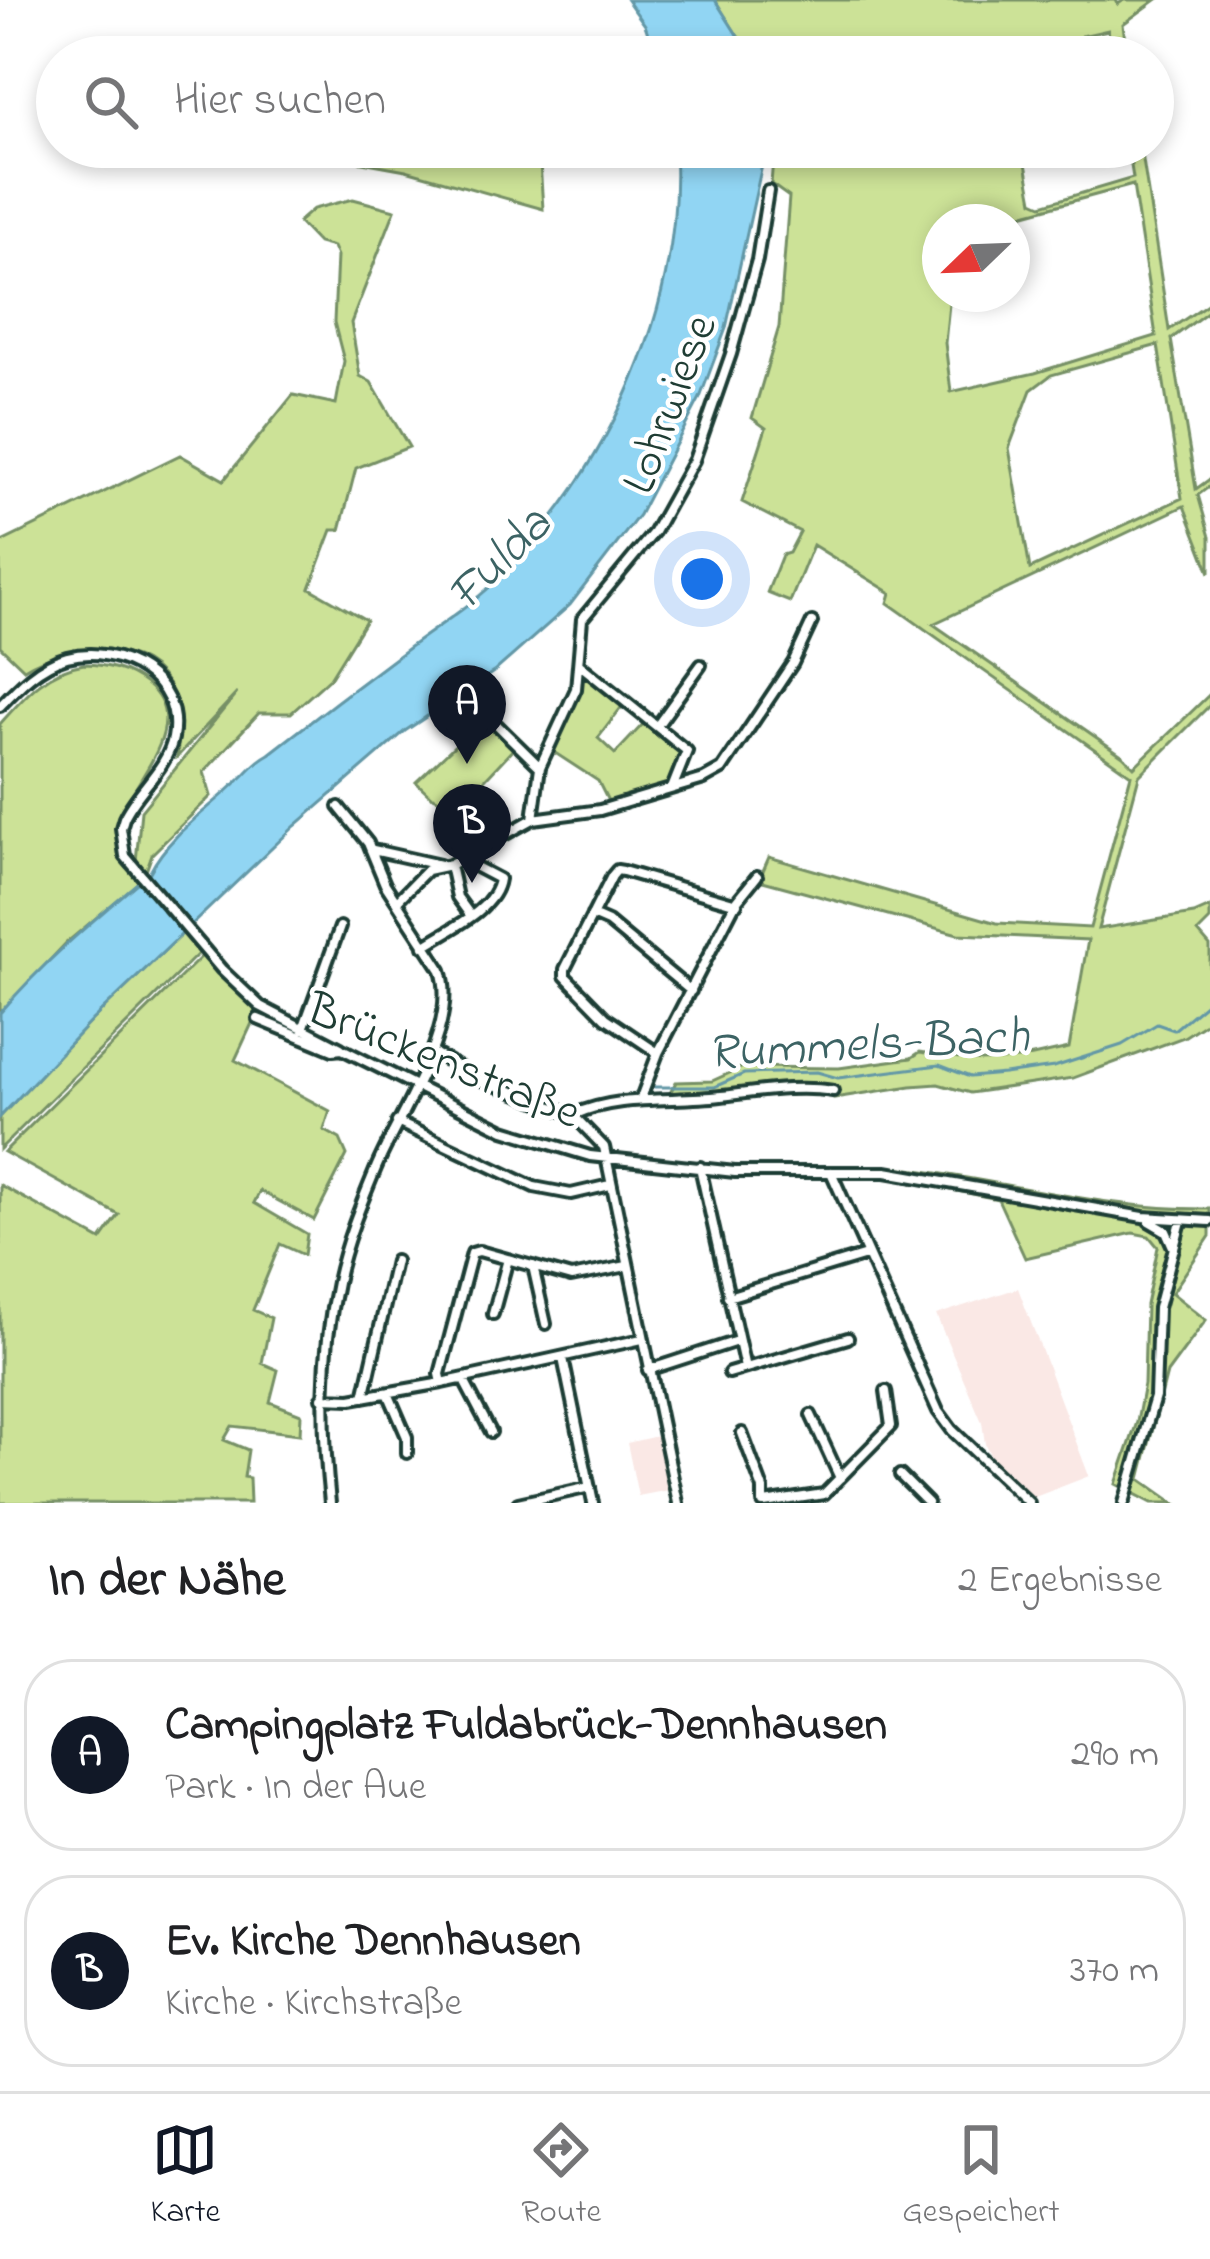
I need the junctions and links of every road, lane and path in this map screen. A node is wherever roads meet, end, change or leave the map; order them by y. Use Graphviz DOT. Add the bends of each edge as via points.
graph roads {
  1 [pos="768,191"];
  2 [pos="812,622"];
  3 [pos="580,665"];
  4 [pos="701,665"];
  5 [pos="0,706"];
  6 [pos="489,717"];
  7 [pos="656,726"];
  8 [pos="540,767"];
  9 [pos="673,788"];
  10 [pos="339,807"];
  11 [pos="533,819"];
  12 [pos="371,850"];
  13 [pos="460,859"];
  14 [pos="446,865"];
  15 [pos="757,876"];
  16 [pos="397,901"];
  17 [pos="736,904"];
  18 [pos="470,915"];
  19 [pos="592,915"];
  20 [pos="340,927"];
  21 [pos="424,946"];
  22 [pos="691,991"];
  23 [pos="258,1019"];
  24 [pos="303,1029"];
  25 [pos="342,1049"];
  26 [pos="432,1052"];
  27 [pos="658,1053"];
  28 [pos="415,1087"];
  29 [pos="833,1091"];
  30 [pos="640,1100"];
  31 [pos="573,1115"];
  32 [pos="398,1122"];
  33 [pos="606,1158"];
  34 [pos="700,1168"];
  35 [pos="831,1172"];
  36 [pos="610,1185"];
  37 [pos="1143,1217"];
  38 [pos="1181,1221"];
  39 [pos="1210,1221"];
  40 [pos="1174,1252"];
  41 [pos="866,1255"];
  42 [pos="508,1259"];
  43 [pos="395,1261"];
  44 [pos="533,1266"];
  45 [pos="627,1266"];
  46 [pos="728,1297"];
  47 [pos="493,1314"];
  48 [pos="546,1324"];
  49 [pos="848,1338"];
  50 [pos="642,1339"];
  51 [pos="737,1341"];
  52 [pos="563,1358"];
  53 [pos="745,1367"];
  54 [pos="647,1370"];
  55 [pos="729,1372"];
  56 [pos="463,1379"];
  57 [pos="442,1383"];
  58 [pos="886,1391"];
  59 [pos="388,1393"];
  60 [pos="364,1396"];
  61 [pos="322,1398"];
  62 [pos="811,1415"];
  63 [pos="491,1432"];
  64 [pos="742,1433"];
  65 [pos="407,1453"];
  66 [pos="900,1475"];
  67 [pos="840,1478"];
  68 [pos="590,1487"];
  69 [pos="330,1503"];
  70 [pos="518,1503"];
  71 [pos="593,1503"];
  72 [pos="678,1503"];
  73 [pos="763,1503"];
  74 [pos="928,1503"];
  75 [pos="1029,1503"];
  76 [pos="1124,1503"];
  1 -- 3 [label="street, Lohrwiese" via="757,260 694,460 654,532 582,620"];
  2 -- 9 [label="street" via="722,769"];
  3 -- 7 [label="street"];
  3 -- 8 [label="street, Lohrwiese"];
  4 -- 7 [label="street"];
  5 -- 24 [label="street" via="24,680 64,658 104,655 143,669 167,693 174,718 167,755 121,828 128,861 222,970 260,1006"];
  6 -- 8 [label="street"];
  7 -- 9 [label="street" via="687,751"];
  8 -- 11 [label="street, Lohrwiese"];
  9 -- 11 [label="street" via="580,815"];
  10 -- 12 [label="street"];
  11 -- 13 [label="street"];
  12 -- 14 [label="street"];
  12 -- 16 [label="street"];
  13 -- 14 [label="street"];
  13 -- 18 [label="street" via="499,879 492,898"];
  14 -- 16 [label="street" via="415,879"];
  14 -- 18 [label="street"];
  15 -- 17 [label="street"];
  16 -- 21 [label="street"];
  17 -- 19 [label="street" via="616,870"];
  17 -- 22 [label="street"];
  18 -- 21 [label="street"];
  19 -- 22 [label="street"];
  19 -- 27 [label="street" via="566,976 606,1018"];
  20 -- 24 [label="street"];
  21 -- 26 [label="street" via="446,983"];
  22 -- 27 [label="street"];
  23 -- 25 [label="street, Brückenstraße"];
  24 -- 25 [label="street"];
  25 -- 28 [label="street, Brückenstraße"];
  26 -- 28 [label="street"];
  26 -- 31 [label="street"];
  27 -- 30 [label="street"];
  28 -- 32 [label="street"];
  28 -- 33 [label="street, Brückenstraße" via="504,1130"];
  29 -- 30 [label="street"];
  30 -- 31 [label="street"];
  31 -- 33 [label="street"];
  32 -- 36 [label="street" via="533,1187 571,1194"];
  32 -- 61 [label="street" via="338,1279"];
  33 -- 34 [label="street, Brückenstraße"];
  33 -- 36 [label="street"];
  34 -- 35 [label="street, Brückenstraße"];
  34 -- 46 [label="street"];
  35 -- 37 [label="street, Brückenstraße" via="886,1172"];
  35 -- 41 [label="street"];
  36 -- 45 [label="street"];
  37 -- 38 [label="street, Brückenstraße"];
  37 -- 40 [label="street" via="1166,1231"];
  38 -- 39 [label="street, Brückenstraße"];
  38 -- 40 [label="street"];
  40 -- 76 [label="street" via="1158,1308 1155,1396"];
  41 -- 46 [label="street"];
  41 -- 75 [label="street" via="938,1411"];
  42 -- 44 [label="street"];
  42 -- 47 [label="street"];
  42 -- 57 [label="street" via="478,1251 468,1257"];
  43 -- 60 [label="street"];
  44 -- 45 [label="street" via="578,1277"];
  44 -- 48 [label="street"];
  45 -- 50 [label="street"];
  46 -- 51 [label="street"];
  49 -- 53 [label="street"];
  50 -- 52 [label="street"];
  50 -- 54 [label="street"];
  51 -- 53 [label="street"];
  51 -- 54 [label="street"];
  52 -- 56 [label="street"];
  52 -- 68 [label="street"];
  53 -- 55 [label="street"];
  54 -- 72 [label="street"];
  56 -- 57 [label="street"];
  56 -- 63 [label="street"];
  57 -- 59 [label="street"];
  58 -- 67 [label="street" via="891,1426"];
  59 -- 60 [label="street"];
  59 -- 65 [label="street"];
  60 -- 61 [label="street"];
  61 -- 69 [label="street"];
  62 -- 67 [label="street"];
  64 -- 73 [label="street"];
  66 -- 74 [label="street"];
  67 -- 73 [label="street" via="816,1498"];
  68 -- 70 [label="street"];
  68 -- 71 [label="street"];
}
